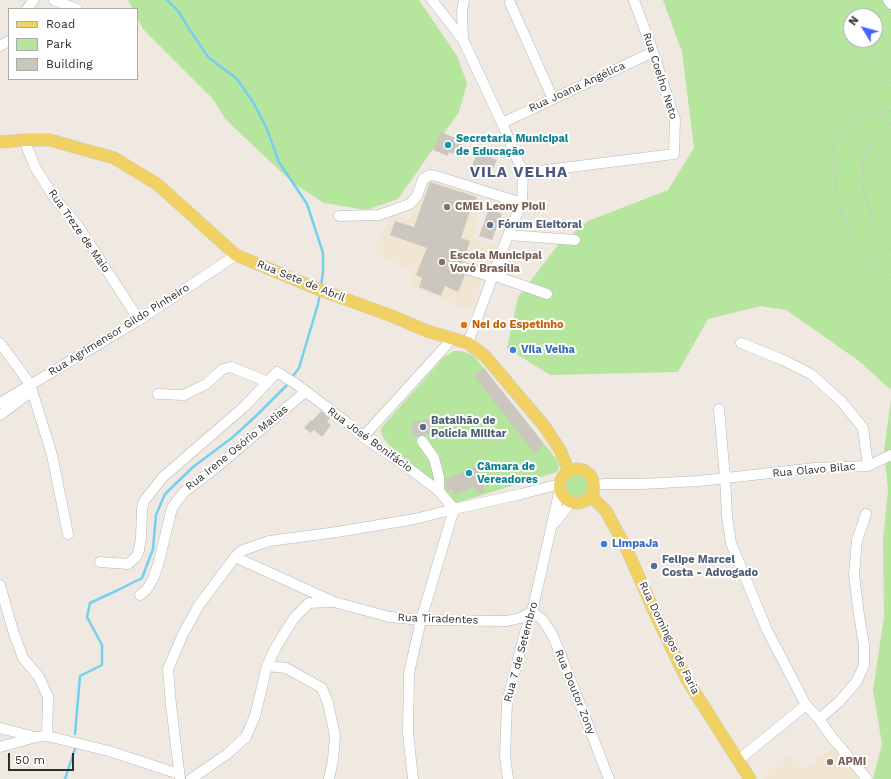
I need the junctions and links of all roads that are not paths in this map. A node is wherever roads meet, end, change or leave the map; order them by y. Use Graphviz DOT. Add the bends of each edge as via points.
graph roads {
  1 [pos="34,0"];
  2 [pos="54,0"];
  3 [pos="432,0"];
  4 [pos="464,0"];
  5 [pos="634,0"];
  6 [pos="888,0"];
  7 [pos="510,3"];
  8 [pos="891,4"];
  9 [pos="28,8"];
  10 [pos="74,8"];
  11 [pos="463,40"];
  12 [pos="653,52"];
  13 [pos="553,99"];
  14 [pos="502,123"];
  15 [pos="24,140"];
  16 [pos="0,142"];
  17 [pos="523,173"];
  18 [pos="522,203"];
  19 [pos="339,216"];
  20 [pos="508,235"];
  21 [pos="575,240"];
  22 [pos="236,255"];
  23 [pos="464,268"];
  24 [pos="493,276"];
  25 [pos="547,294"];
  26 [pos="139,320"];
  27 [pos="452,338"];
  28 [pos="741,342"];
  29 [pos="0,343"];
  30 [pos="468,343"];
  31 [pos="268,382"];
  32 [pos="31,388"];
  33 [pos="305,392"];
  34 [pos="158,394"];
  35 [pos="0,403"];
  36 [pos="719,409"];
  37 [pos="0,415"];
  38 [pos="363,437"];
  39 [pos="422,441"];
  40 [pos="891,455"];
  41 [pos="868,466"];
  42 [pos="569,471"];
  43 [pos="725,478"];
  44 [pos="560,486"];
  45 [pos="439,491"];
  46 [pos="593,491"];
  47 [pos="571,502"];
  48 [pos="454,509"];
  49 [pos="866,514"];
  50 [pos="552,527"];
  51 [pos="68,534"];
  52 [pos="235,557"];
  53 [pos="100,562"];
  54 [pos="0,585"];
  55 [pos="140,595"];
  56 [pos="334,602"];
  57 [pos="532,612"];
  58 [pos="420,620"];
  59 [pos="267,666"];
  60 [pos="806,705"];
  61 [pos="819,719"];
  62 [pos="0,728"];
  63 [pos="47,736"];
  64 [pos="36,737"];
  65 [pos="0,747"];
  66 [pos="737,760"];
  67 [pos="180,776"];
  68 [pos="191,779"];
  69 [pos="329,779"];
  70 [pos="413,779"];
  71 [pos="508,779"];
  72 [pos="609,779"];
  73 [pos="750,779"];
  74 [pos="867,779"];
  1 -- 9 [label="street"];
  2 -- 10 [label="street"];
  3 -- 11 [label="street"];
  4 -- 11 [label="street"];
  5 -- 12 [label="street, Rua Coelho Neto"];
  6 -- 8 [label="street"];
  7 -- 13 [label="street"];
  11 -- 14 [label="street"];
  12 -- 13 [label="street, Rua Joana Angélica"];
  12 -- 17 [label="street, Rua Coelho Neto" via="675,120 674,154"];
  13 -- 14 [label="street, Rua Joana Angélica"];
  14 -- 17 [label="street"];
  15 -- 16 [label="main road, Rua Sete de Abril"];
  15 -- 22 [label="main road, Rua Sete de Abril" via="50,140 114,158 157,184"];
  15 -- 26 [label="street, Rua Treze de Maio" via="35,167 53,196 78,226"];
  17 -- 18 [label="street"];
  18 -- 19 [label="street" via="430,175 424,179 417,196 410,204 380,215"];
  18 -- 20 [label="street"];
  20 -- 21 [label="street"];
  20 -- 24 [label="street"];
  22 -- 26 [label="street, Rua Agrimensor Gildo Pinheiro"];
  22 -- 27 [label="main road, Rua Sete de Abril" via="320,290"];
  23 -- 24 [label="street"];
  24 -- 25 [label="street"];
  24 -- 30 [label="street"];
  26 -- 32 [label="street, Rua Agrimensor Gildo Pinheiro"];
  27 -- 30 [label="main road, Rua Sete de Abril"];
  27 -- 38 [label="street"];
  28 -- 41 [label="street, Rua Olavo Bilac" via="811,374 842,402 863,428"];
  29 -- 32 [label="street"];
  30 -- 42 [label="main road, Rua Sete de Abril" via="485,356 545,427 560,450"];
  31 -- 33 [label="street, Rua José Bonifácio" via="277,372"];
  31 -- 34 [label="street" via="231,367 223,369 206,384 184,395"];
  31 -- 53 [label="street" via="245,406 164,477 144,501 141,538 136,557 128,564"];
  32 -- 35 [label="street, Rua Agrimensor Gildo Pinheiro"];
  32 -- 37 [label="street"];
  32 -- 51 [label="street" via="52,455"];
  33 -- 38 [label="street, Rua José Bonifácio"];
  33 -- 55 [label="street, Rua Irene Osório Matias" via="184,492 172,508 153,579"];
  36 -- 43 [label="street"];
  38 -- 45 [label="street, Rua José Bonifácio"];
  39 -- 45 [label="street" via="434,458 439,477"];
  40 -- 41 [label="street"];
  41 -- 43 [label="street, Rua Olavo Bilac" via="815,468"];
  42 -- 44 [label="main road" via="562,478"];
  42 -- 46 [label="main road" via="580,469 590,474 593,479"];
  43 -- 46 [label="street, Rua Olavo Bilac" via="605,484"];
  43 -- 60 [label="street" via="731,543 767,630"];
  44 -- 47 [label="main road" via="562,495"];
  44 -- 48 [label="street"];
  44 -- 50 [label="street, Rua 7 de Setembro"];
  45 -- 48 [label="street, Rua José Bonifácio"];
  46 -- 47 [label="main road" via="582,503"];
  46 -- 66 [label="main road, Rua Domingos de Faria" via="627,550 687,680"];
  47 -- 50 [label="street, Rua 7 de Setembro"];
  48 -- 52 [label="street" via="415,519 269,541 241,551"];
  48 -- 58 [label="street"];
  49 -- 61 [label="street" via="857,540 854,575 864,645 864,665 857,681 839,702"];
  50 -- 57 [label="street, Rua 7 de Setembro"];
  52 -- 56 [label="street, Rua Tiradentes"];
  52 -- 67 [label="street" via="199,605 168,669"];
  54 -- 63 [label="street" via="23,658 39,677 48,697"];
  56 -- 58 [label="street, Rua Tiradentes" via="390,617"];
  56 -- 59 [label="street" via="309,603 294,618"];
  57 -- 58 [label="street, Rua Tiradentes" via="507,621"];
  57 -- 71 [label="street, Rua 7 de Setembro" via="507,702 505,756"];
  57 -- 72 [label="street, Rua Doutor Zony" via="543,620 553,636"];
  58 -- 70 [label="street" via="409,673 408,733"];
  59 -- 68 [label="street" via="255,716 246,737"];
  59 -- 69 [label="street" via="286,668 322,688 328,702 334,736"];
  60 -- 61 [label="street"];
  60 -- 66 [label="street"];
  61 -- 74 [label="street"];
  62 -- 64 [label="street"];
  63 -- 64 [label="street"];
  63 -- 67 [label="street" via="109,751"];
  64 -- 65 [label="street"];
  66 -- 73 [label="main road, Rua Domingos de Faria"];
}
